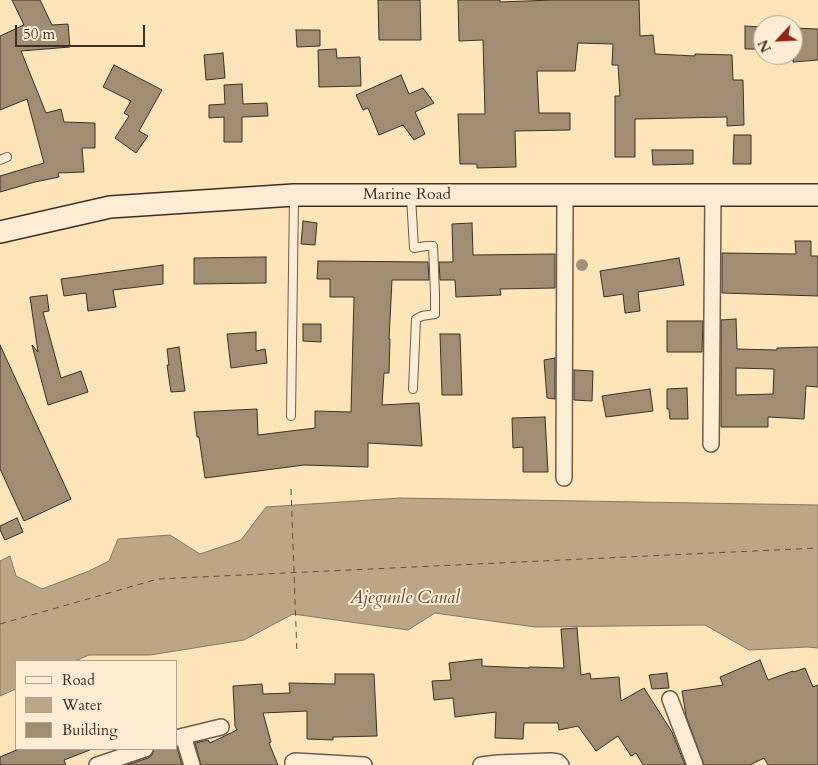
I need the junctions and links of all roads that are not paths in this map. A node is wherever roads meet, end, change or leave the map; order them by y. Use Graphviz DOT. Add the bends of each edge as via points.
graph roads {
  1 [pos="294,195"];
  2 [pos="411,195"];
  3 [pos="565,195"];
  4 [pos="713,195"];
  5 [pos="818,195"];
  6 [pos="0,232"];
  7 [pos="413,389"];
  8 [pos="291,416"];
  9 [pos="711,444"];
  10 [pos="564,478"];
  11 [pos="670,699"];
  12 [pos="221,727"];
  13 [pos="179,737"];
  14 [pos="142,750"];
  15 [pos="97,765"];
  16 [pos="192,765"];
  17 [pos="293,765"];
  18 [pos="364,765"];
  19 [pos="481,765"];
  20 [pos="561,765"];
  21 [pos="695,765"];
  1 -- 2 [label="street, Marine Road"];
  1 -- 6 [label="street, Marine Road" via="110,207"];
  1 -- 8 [label="lane"];
  2 -- 3 [label="street, Marine Road"];
  2 -- 7 [label="lane" via="414,248 433,246 435,293 435,314 416,319"];
  3 -- 4 [label="street, Marine Road"];
  3 -- 10 [label="street"];
  4 -- 5 [label="street, Marine Road"];
  4 -- 9 [label="street"];
  11 -- 21 [label="street"];
  12 -- 13 [label="street"];
  13 -- 16 [label="street"];
  14 -- 15 [label="street"];
  17 -- 18 [label="street" via="295,760"];
  19 -- 20 [label="street" via="551,761"];
}
